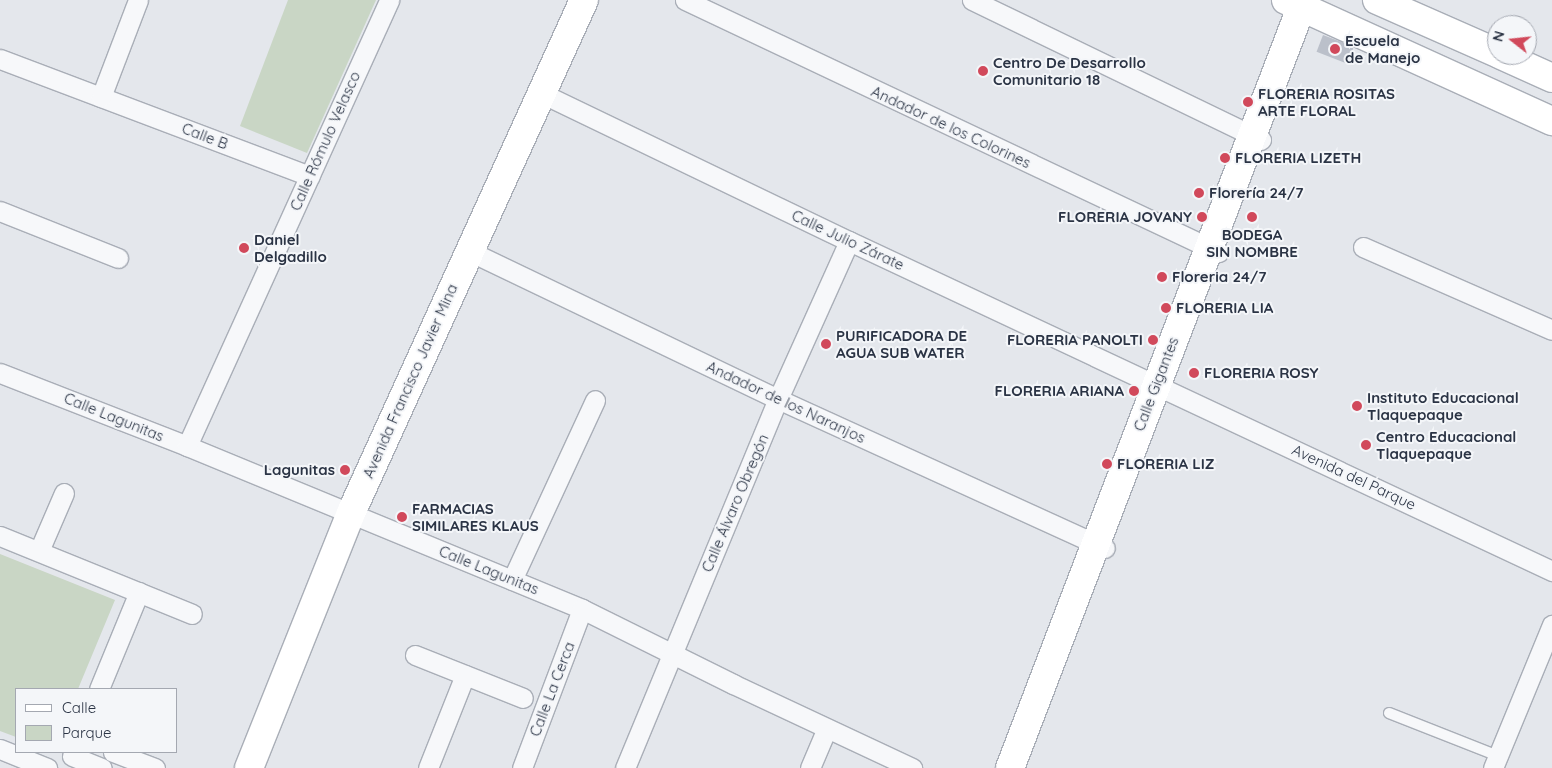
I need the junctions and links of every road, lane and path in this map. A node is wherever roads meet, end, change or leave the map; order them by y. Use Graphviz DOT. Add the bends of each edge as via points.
graph roads {
  1 [pos="138,0"];
  2 [pos="389,0"];
  3 [pos="584,0"];
  4 [pos="686,0"];
  5 [pos="972,0"];
  6 [pos="1377,0"];
  7 [pos="1297,2"];
  8 [pos="1487,49"];
  9 [pos="0,59"];
  10 [pos="1523,65"];
  11 [pos="1552,78"];
  12 [pos="541,93"];
  13 [pos="101,97"];
  14 [pos="1552,121"];
  15 [pos="1256,137"];
  16 [pos="310,176"];
  17 [pos="0,212"];
  18 [pos="850,241"];
  19 [pos="1362,247"];
  20 [pos="1213,250"];
  21 [pos="469,251"];
  22 [pos="118,258"];
  23 [pos="1552,330"];
  24 [pos="0,373"];
  25 [pos="1156,384"];
  26 [pos="778,399"];
  27 [pos="596,400"];
  28 [pos="187,446"];
  29 [pos="64,493"];
  30 [pos="351,514"];
  31 [pos="0,536"];
  32 [pos="1100,546"];
  33 [pos="39,551"];
  34 [pos="1552,571"];
  35 [pos="512,580"];
  36 [pos="139,592"];
  37 [pos="582,609"];
  38 [pos="192,614"];
  39 [pos="1552,625"];
  40 [pos="672,654"];
  41 [pos="414,655"];
  42 [pos="465,675"];
  43 [pos="99,688"];
  44 [pos="523,698"];
  45 [pos="1389,713"];
  46 [pos="827,728"];
  47 [pos="0,749"];
  48 [pos="115,753"];
  49 [pos="71,759"];
  50 [pos="1496,762"];
  51 [pos="47,768"];
  52 [pos="102,768"];
  53 [pos="155,768"];
  54 [pos="249,768"];
  55 [pos="428,768"];
  56 [pos="522,768"];
  57 [pos="625,768"];
  58 [pos="810,768"];
  59 [pos="912,768"];
  60 [pos="1010,768"];
  1 -- 13 [label="street"];
  2 -- 16 [label="street, Calle Rómulo Velasco"];
  3 -- 12 [label="main road, Avenida Francisco Javier Mina"];
  4 -- 20 [label="street, Andador de los Colorines"];
  5 -- 15 [label="street"];
  6 -- 8 [label="main road"];
  7 -- 14 [label="main road"];
  7 -- 15 [label="main road, Calle Gigantes"];
  9 -- 13 [label="street, Calle B"];
  10 -- 11 [label="main road"];
  12 -- 18 [label="street, Calle Julio Zárate"];
  12 -- 21 [label="main road, Avenida Francisco Javier Mina"];
  13 -- 16 [label="street, Calle B"];
  15 -- 20 [label="main road, Calle Gigantes"];
  16 -- 28 [label="street, Calle Rómulo Velasco"];
  17 -- 22 [label="street"];
  18 -- 25 [label="street, Calle Julio Zárate"];
  18 -- 26 [label="street, Calle Álvaro Obregón"];
  19 -- 23 [label="street"];
  20 -- 25 [label="main road, Calle Gigantes"];
  21 -- 26 [label="street, Andador de los Naranjos"];
  21 -- 30 [label="main road, Avenida Francisco Javier Mina"];
  24 -- 28 [label="street, Calle Lagunitas"];
  25 -- 32 [label="main road, Calle Gigantes"];
  25 -- 34 [label="street, Avenida del Parque"];
  26 -- 32 [label="street, Andador de los Naranjos"];
  26 -- 40 [label="street, Calle Álvaro Obregón"];
  27 -- 35 [label="street"];
  28 -- 30 [label="street, Calle Lagunitas"];
  29 -- 33 [label="street"];
  30 -- 35 [label="street, Calle Lagunitas"];
  30 -- 54 [label="main road, Avenida Francisco Javier Mina"];
  31 -- 33 [label="street"];
  32 -- 60 [label="main road, Calle Gigantes"];
  33 -- 36 [label="street"];
  35 -- 37 [label="street, Calle Lagunitas"];
  36 -- 38 [label="street"];
  36 -- 43 [label="street"];
  37 -- 40 [label="street, Calle Lagunitas"];
  37 -- 56 [label="street, Calle La Cerca"];
  39 -- 50 [label="street"];
  40 -- 46 [label="street, Calle Lagunitas"];
  40 -- 57 [label="street, Calle Álvaro Obregón"];
  41 -- 42 [label="street"];
  42 -- 44 [label="street"];
  42 -- 55 [label="street"];
  45 -- 50 [label="lane"];
  46 -- 58 [label="street"];
  46 -- 59 [label="street, Calle Lagunitas"];
  47 -- 51 [label="street"];
  48 -- 53 [label="street"];
  49 -- 52 [label="street"];
}
